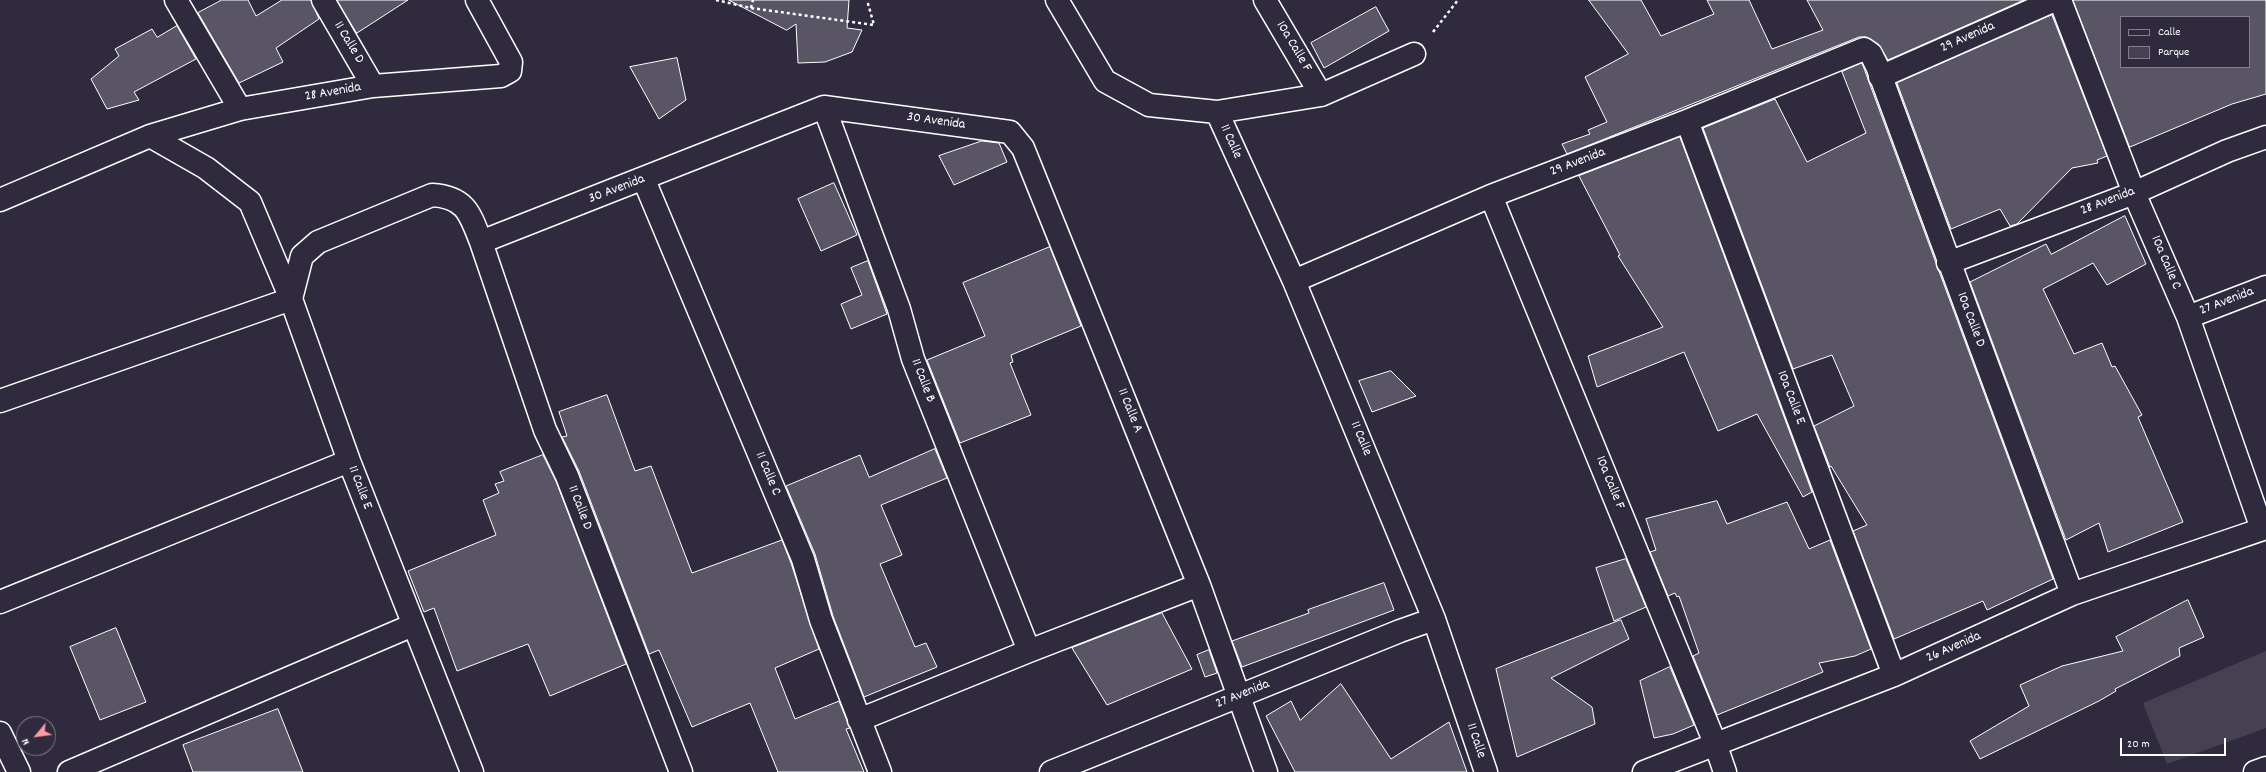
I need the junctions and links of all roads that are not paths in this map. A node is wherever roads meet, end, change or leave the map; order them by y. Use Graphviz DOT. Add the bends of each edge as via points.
graph roads {
  1 [pos="176,0"];
  2 [pos="323,0"];
  3 [pos="477,0"];
  4 [pos="1057,0"];
  5 [pos="1265,0"];
  6 [pos="2056,0"];
  7 [pos="2060,0"];
  8 [pos="1864,49"];
  9 [pos="1414,54"];
  10 [pos="1880,77"];
  11 [pos="373,86"];
  12 [pos="1321,95"];
  13 [pos="824,107"];
  14 [pos="240,109"];
  15 [pos="1217,112"];
  16 [pos="1686,121"];
  17 [pos="1010,132"];
  18 [pos="150,136"];
  19 [pos="2266,137"];
  20 [pos="644,180"];
  21 [pos="2134,193"];
  22 [pos="1491,196"];
  23 [pos="0,200"];
  24 [pos="481,242"];
  25 [pos="1948,263"];
  26 [pos="1294,281"];
  27 [pos="2266,287"];
  28 [pos="291,299"];
  29 [pos="2188,317"];
  30 [pos="0,401"];
  31 [pos="349,461"];
  32 [pos="2264,529"];
  33 [pos="1199,585"];
  34 [pos="2072,594"];
  35 [pos="0,602"];
  36 [pos="1434,619"];
  37 [pos="413,625"];
  38 [pos="1029,650"];
  39 [pos="1894,675"];
  40 [pos="1240,696"];
  41 [pos="859,720"];
  42 [pos="0,733"];
  43 [pos="1715,743"];
  44 [pos="2266,768"];
  45 [pos="19,772"];
  46 [pos="69,772"];
  47 [pos="472,772"];
  48 [pos="681,772"];
  49 [pos="880,772"];
  50 [pos="1051,772"];
  51 [pos="1266,772"];
  52 [pos="1486,772"];
  53 [pos="1644,772"];
  54 [pos="1725,772"];
  55 [pos="2255,772"];
  1 -- 14 [label="street"];
  2 -- 11 [label="street, 11 Calle D"];
  3 -- 11 [label="street, 28 Avenida" via="511,62 510,71 501,76"];
  4 -- 15 [label="street" via="1105,81 1149,105"];
  5 -- 12 [label="street, 10a Calle F"];
  6 -- 10 [label="street, 29 Avenida"];
  7 -- 21 [label="street, 10a Calle C"];
  8 -- 10 [label="street, 10a Calle D" via="1872,54"];
  8 -- 16 [label="street, 29 Avenida"];
  9 -- 12 [label="street"];
  10 -- 25 [label="street, 10a Calle D"];
  11 -- 14 [label="street, 28 Avenida"];
  12 -- 15 [label="street"];
  13 -- 17 [label="street, 30 Avenida"];
  13 -- 20 [label="street, 30 Avenida"];
  13 -- 38 [label="street, 11 Calle B" via="899,309 913,359"];
  14 -- 18 [label="street, 28 Avenida"];
  15 -- 26 [label="street, 11 Calle"];
  16 -- 22 [label="street, 29 Avenida"];
  16 -- 39 [label="street, 10a Calle E"];
  17 -- 33 [label="street, 11 Calle A" via="1022,148"];
  18 -- 23 [label="street, 28 Avenida"];
  18 -- 28 [label="street, 11 Calle E" via="206,168 250,202"];
  19 -- 21 [label="street, 28 Avenida"];
  20 -- 24 [label="street, 30 Avenida"];
  20 -- 41 [label="street, 11 Calle C" via="803,559 821,620"];
  21 -- 25 [label="street, 28 Avenida"];
  21 -- 29 [label="street, 10a Calle C"];
  22 -- 26 [label="street, 29 Avenida"];
  22 -- 43 [label="street, 10a Calle F"];
  24 -- 28 [label="street" via="470,213 449,196 432,195 318,242 302,256"];
  24 -- 48 [label="street, 11 Calle D" via="545,430 566,476"];
  25 -- 34 [label="street, 10a Calle D"];
  26 -- 36 [label="street, 11 Calle"];
  27 -- 29 [label="street, 27 Avenida"];
  28 -- 30 [label="street"];
  28 -- 31 [label="street, 11 Calle E"];
  29 -- 32 [label="street, 10a Calle C"];
  31 -- 35 [label="street"];
  31 -- 37 [label="street, 11 Calle E"];
  32 -- 34 [label="street, 26 Avenida"];
  33 -- 38 [label="street"];
  33 -- 40 [label="street, 11 Calle A"];
  34 -- 39 [label="street, 26 Avenida"];
  36 -- 40 [label="street, 27 Avenida"];
  36 -- 52 [label="street, 11 Calle"];
  37 -- 46 [label="street"];
  37 -- 47 [label="street, 11 Calle E"];
  38 -- 41 [label="street"];
  39 -- 43 [label="street, 26 Avenida"];
  40 -- 50 [label="street, 27 Avenida"];
  40 -- 51 [label="street, 11 Calle A"];
  41 -- 49 [label="street, 11 Calle C"];
  42 -- 45 [label="street"];
  43 -- 53 [label="street, 26 Avenida"];
  43 -- 54 [label="street, 10a Calle F"];
  44 -- 55 [label="street"];
}
